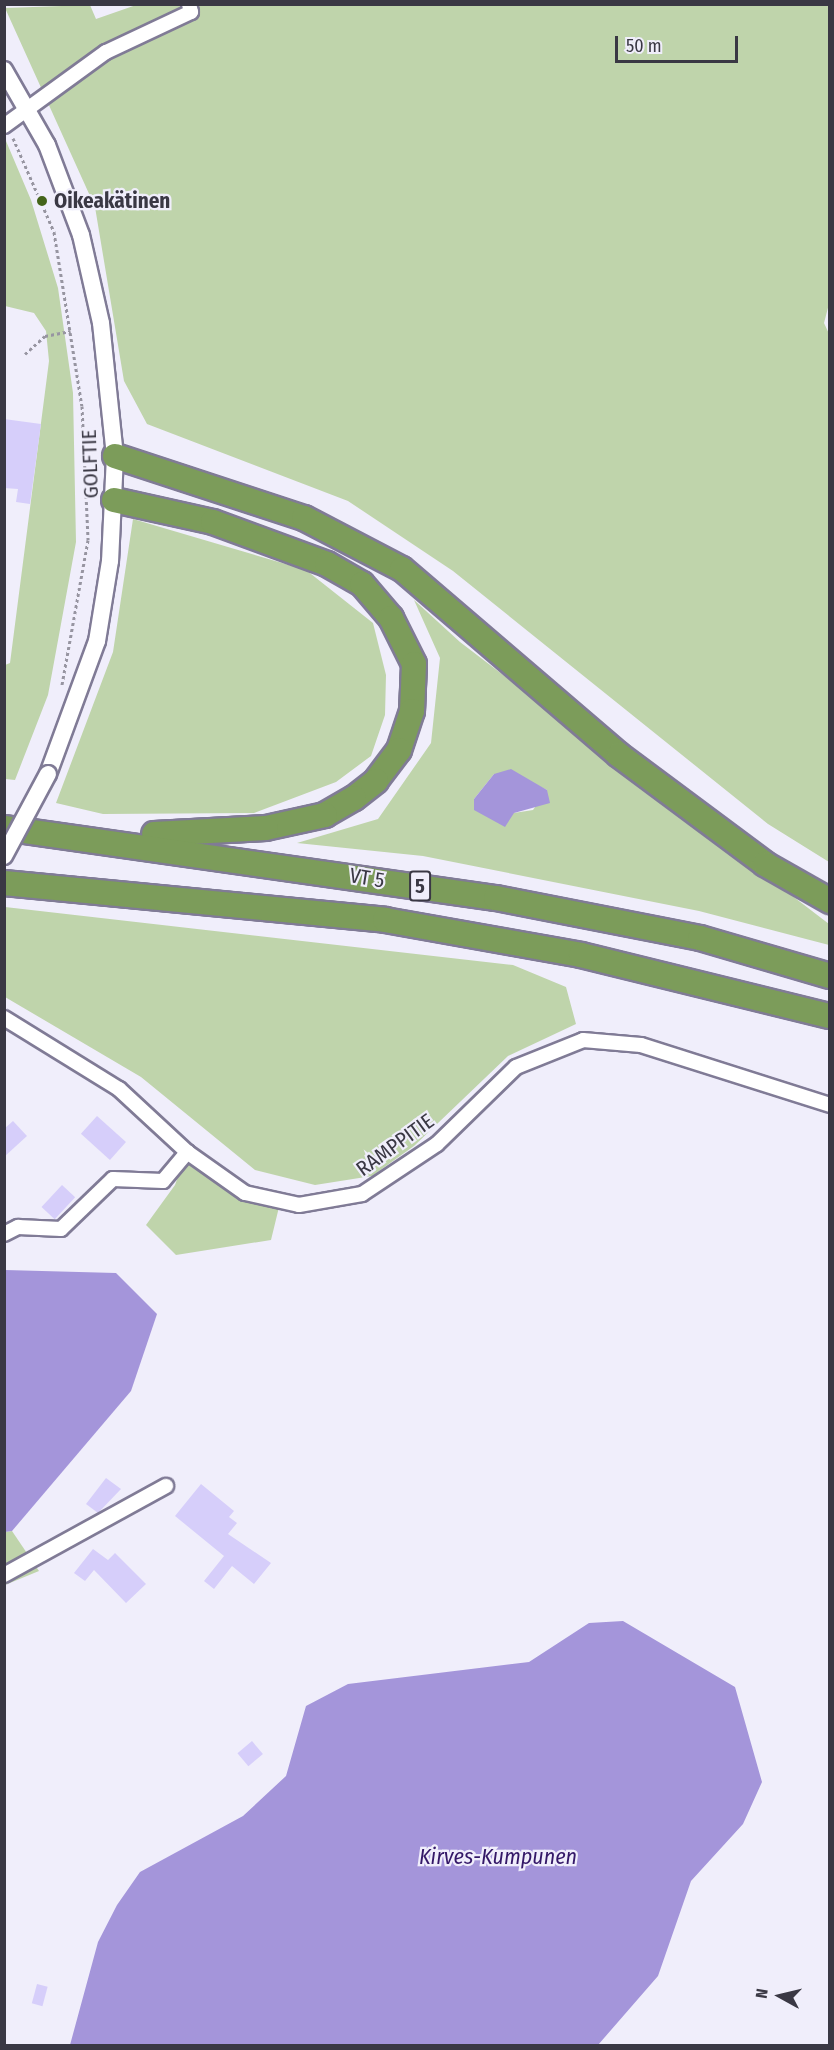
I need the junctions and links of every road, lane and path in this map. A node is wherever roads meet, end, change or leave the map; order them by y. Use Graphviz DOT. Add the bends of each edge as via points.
graph roads {
  1 [pos="189,4"];
  2 [pos="4,70"];
  3 [pos="30,111"];
  4 [pos="5,125"];
  5 [pos="71,331"];
  6 [pos="25,354"];
  7 [pos="115,456"];
  8 [pos="114,500"];
  9 [pos="59,697"];
  10 [pos="4,828"];
  11 [pos="66,834"];
  12 [pos="4,856"];
  13 [pos="4,883"];
  14 [pos="830,901"];
  15 [pos="830,976"];
  16 [pos="830,1016"];
  17 [pos="4,1018"];
  18 [pos="830,1105"];
  19 [pos="187,1152"];
  20 [pos="4,1234"];
  21 [pos="166,1486"];
  22 [pos="4,1575"];
  1 -- 3 [label="street" via="191,12 106,52"];
  2 -- 3 [label="street, GOLFTIE"];
  3 -- 4 [label="street"];
  3 -- 7 [label="street, GOLFTIE" via="81,235 101,323"];
  4 -- 5 [label="path" via="54,232"];
  5 -- 6 [label="path" via="45,336"];
  5 -- 9 [label="path" via="82,406 88,540"];
  7 -- 8 [label="street, GOLFTIE"];
  7 -- 14 [label="highway" via="304,518 402,570 619,756 765,864"];
  8 -- 11 [label="highway" via="213,522 327,564 362,584 391,618 414,664 412,711 399,750 376,781 325,815 213,834"];
  8 -- 12 [label="street, GOLFTIE, bridge" via="97,641 48,774"];
  10 -- 11 [label="highway, VT 5 / 5"];
  11 -- 15 [label="highway, VT 5 / 5" via="496,898 700,938"];
  13 -- 16 [label="highway, VT 5 / 5" via="386,920 581,955"];
  17 -- 19 [label="street, RAMPPITIE" via="119,1089"];
  18 -- 19 [label="street, RAMPPITIE" via="641,1045 583,1040 516,1067 437,1144 362,1194 299,1205 280,1203 245,1193"];
  19 -- 20 [label="street" via="163,1181 113,1179 61,1228 18,1227"];
  21 -- 22 [label="street"];
}
